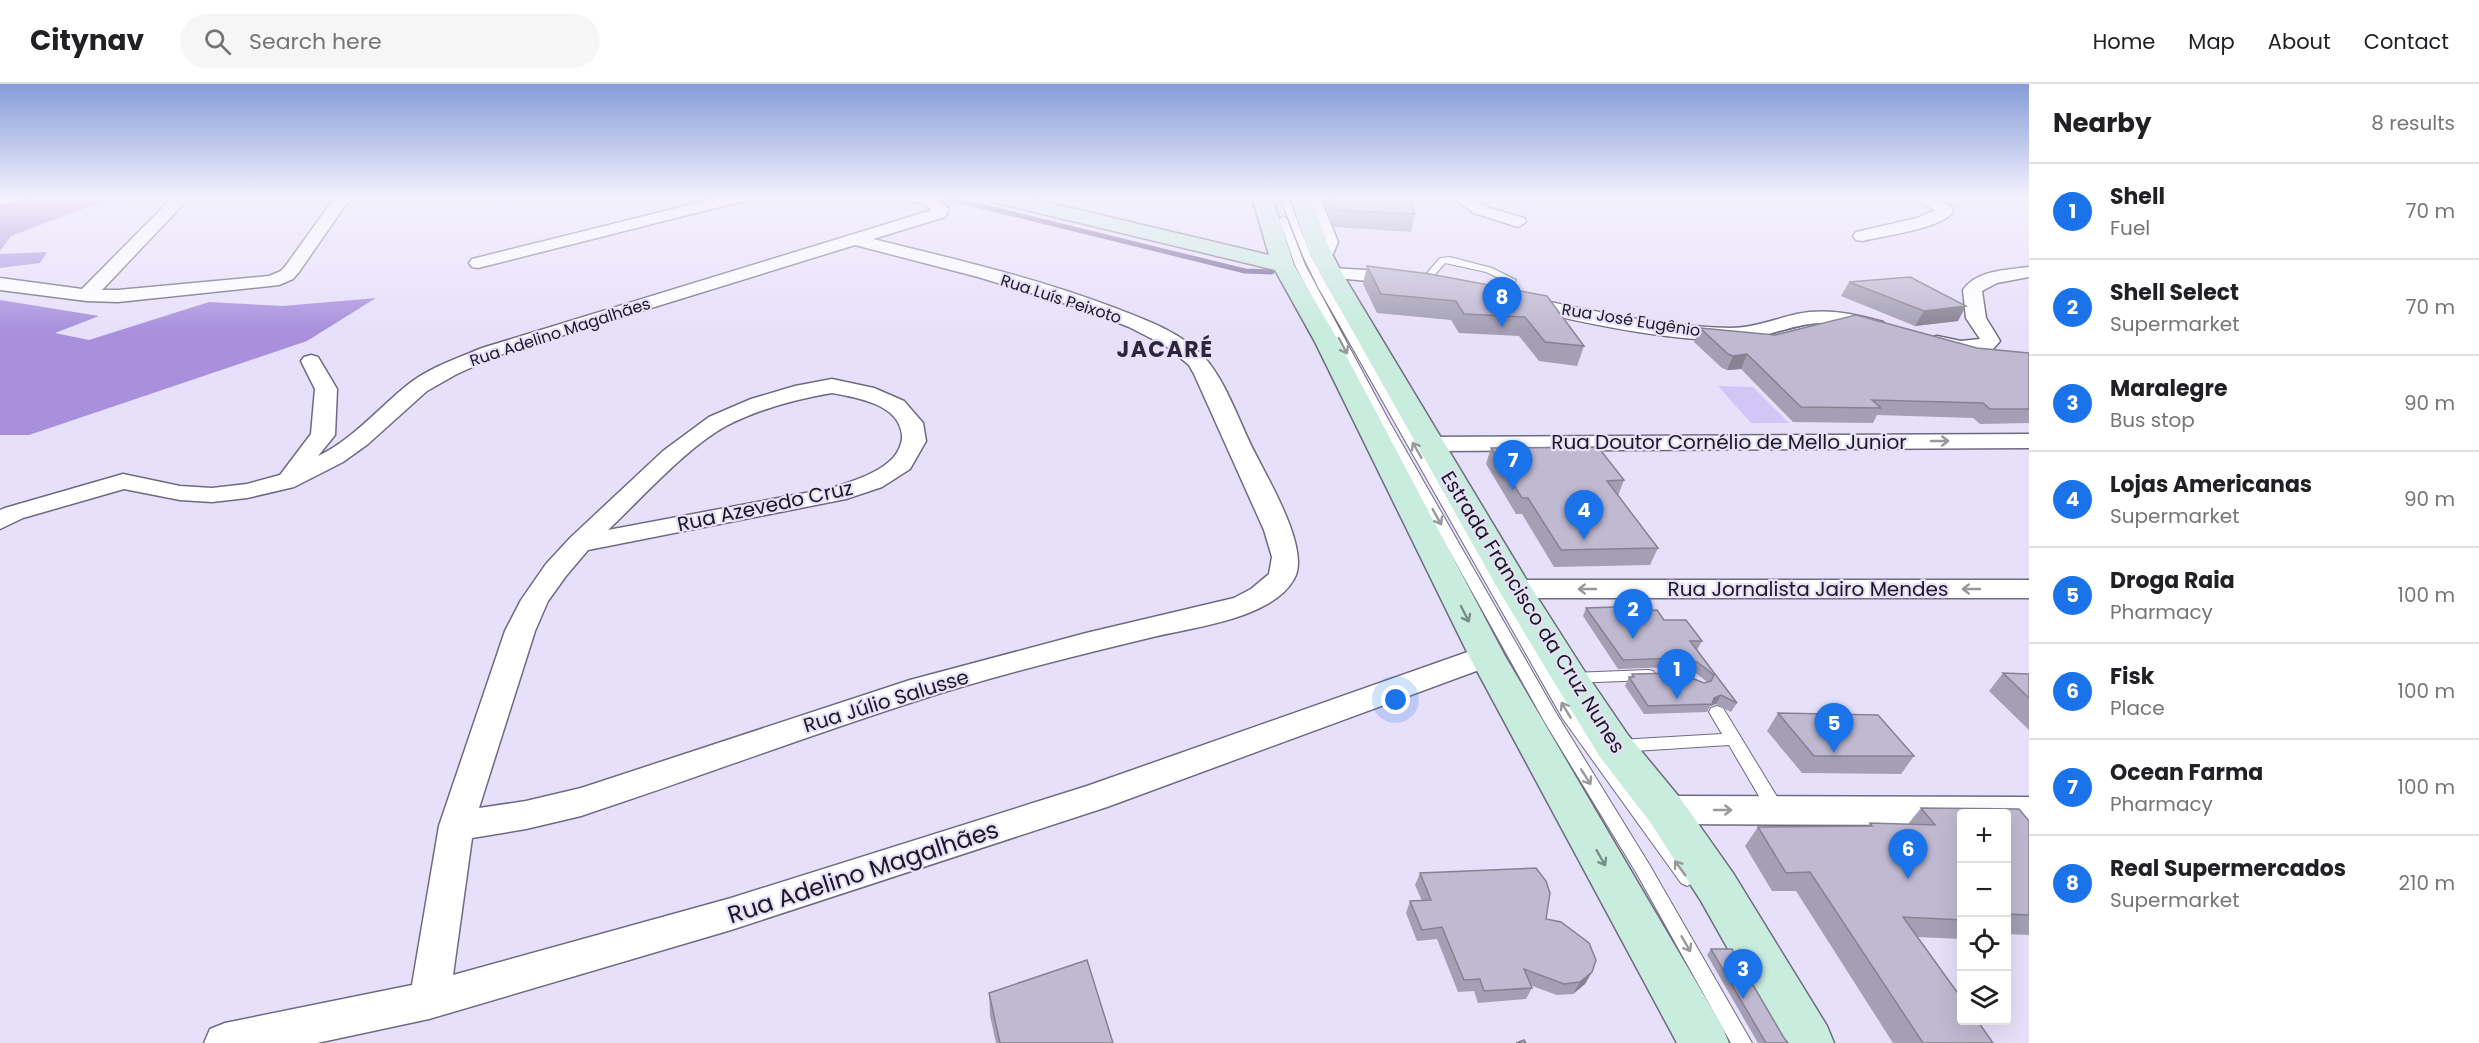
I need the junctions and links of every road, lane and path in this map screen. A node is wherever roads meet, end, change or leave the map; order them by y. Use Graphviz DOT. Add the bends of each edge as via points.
graph roads {
  1 [pos="139,242"];
  2 [pos="311,242"];
  3 [pos="563,242"];
  4 [pos="851,242"];
  5 [pos="863,242"];
  6 [pos="1214,242"];
  7 [pos="1294,242"];
  8 [pos="1298,242"];
  9 [pos="1301,242"];
  10 [pos="1306,242"];
  11 [pos="1329,242"];
  12 [pos="1308,261"];
  13 [pos="478,263"];
  14 [pos="2029,272"];
  15 [pos="1424,282"];
  16 [pos="0,284"];
  17 [pos="1445,287"];
  18 [pos="1477,293"];
  19 [pos="87,295"];
  20 [pos="1498,297"];
  21 [pos="1894,330"];
  22 [pos="1916,336"];
  23 [pos="311,361"];
  24 [pos="2029,441"];
  25 [pos="1430,444"];
  26 [pos="285,482"];
  27 [pos="0,521"];
  28 [pos="579,544"];
  29 [pos="1285,548"];
  30 [pos="1515,589"];
  31 [pos="2029,589"];
  32 [pos="1486,656"];
  33 [pos="1663,675"];
  34 [pos="1570,678"];
  35 [pos="1717,712"];
  36 [pos="1734,739"];
  37 [pos="1614,746"];
  38 [pos="1665,810"];
  39 [pos="1776,810"];
  40 [pos="2029,811"];
  41 [pos="456,826"];
  42 [pos="1695,889"];
  43 [pos="429,1000"];
  44 [pos="225,1043"];
  45 [pos="1704,1043"];
  46 [pos="1742,1043"];
  47 [pos="1809,1043"];
  1 -- 19 [label="street"];
  2 -- 19 [label="street" via="281,278 136,295"];
  3 -- 13 [label="street"];
  4 -- 26 [label="street, Rua Adelino Magalhães" via="528,339 447,370 419,386 335,457"];
  5 -- 29 [label="street, Rua Luís Peixoto" via="1047,292 1134,322 1172,342 1195,360 1211,386"];
  6 -- 12 [label="main road"];
  7 -- 12 [label="main road, Estrada Francisco da Cruz Nunes"];
  8 -- 12 [label="lane"];
  9 -- 12 [label="lane"];
  10 -- 12 [label="main road, Estrada Francisco da Cruz Nunes"];
  11 -- 12 [label="street" via="1327,250"];
  12 -- 15 [label="street"];
  12 -- 25 [label="main road, Estrada Francisco da Cruz Nunes"];
  12 -- 32 [label="main road, Estrada Francisco da Cruz Nunes, one-way" via="1297,286"];
  42 -- 12 [label="lane, one-way" via="1569,715"];
  12 -- 46 [label="lane, one-way" via="1383,421 1544,707 1643,869"];
  14 -- 22 [label="street" via="1990,279 1972,290 1976,318 1989,336 1986,345 1961,347"];
  15 -- 17 [label="street"];
  15 -- 20 [label="lane" via="1443,260 1450,260 1511,280"];
  16 -- 19 [label="street"];
  18 -- 20 [label="street, Rua José Eugênio"];
  20 -- 21 [label="street, Rua José Eugênio" via="1647,325 1715,333 1754,332 1825,317"];
  23 -- 26 [label="street" via="326,389 322,435"];
  25 -- 24 [label="street, Rua Doutor Cornélio de Mello Junior, one-way"];
  25 -- 30 [label="main road, Estrada Francisco da Cruz Nunes"];
  26 -- 27 [label="street, Rua Adelino Magalhães" via="212,495 123,482 14,513"];
  28 -- 28 [label="street, Rua Azevedo Cruz" via="837,494 873,482 902,464 915,441 912,423 886,401 832,387 759,404 717,422 671,456"];
  28 -- 41 [label="street, Rua Azevedo Cruz" via="535,600 520,632"];
  29 -- 41 [label="street, Rua Júlio Salusse" via="1287,568 1279,583 1243,605 910,691 580,802"];
  31 -- 30 [label="street, Rua Jornalista Jairo Mendes, one-way"];
  30 -- 34 [label="main road, Estrada Francisco da Cruz Nunes"];
  32 -- 43 [label="street, Rua Adelino Magalhães" via="1095,797 860,874"];
  32 -- 45 [label="main road, Estrada Francisco da Cruz Nunes, one-way"];
  33 -- 34 [label="lane"];
  34 -- 37 [label="main road, Estrada Francisco da Cruz Nunes"];
  35 -- 36 [label="lane"];
  36 -- 37 [label="lane"];
  36 -- 39 [label="lane"];
  37 -- 38 [label="main road, Estrada Francisco da Cruz Nunes"];
  38 -- 39 [label="street, one-way"];
  38 -- 47 [label="main road, Estrada Francisco da Cruz Nunes" via="1717,887"];
  39 -- 40 [label="street"];
  41 -- 43 [label="street, Rua Azevedo Cruz"];
  43 -- 44 [label="street, Rua Adelino Magalhães"];
}
